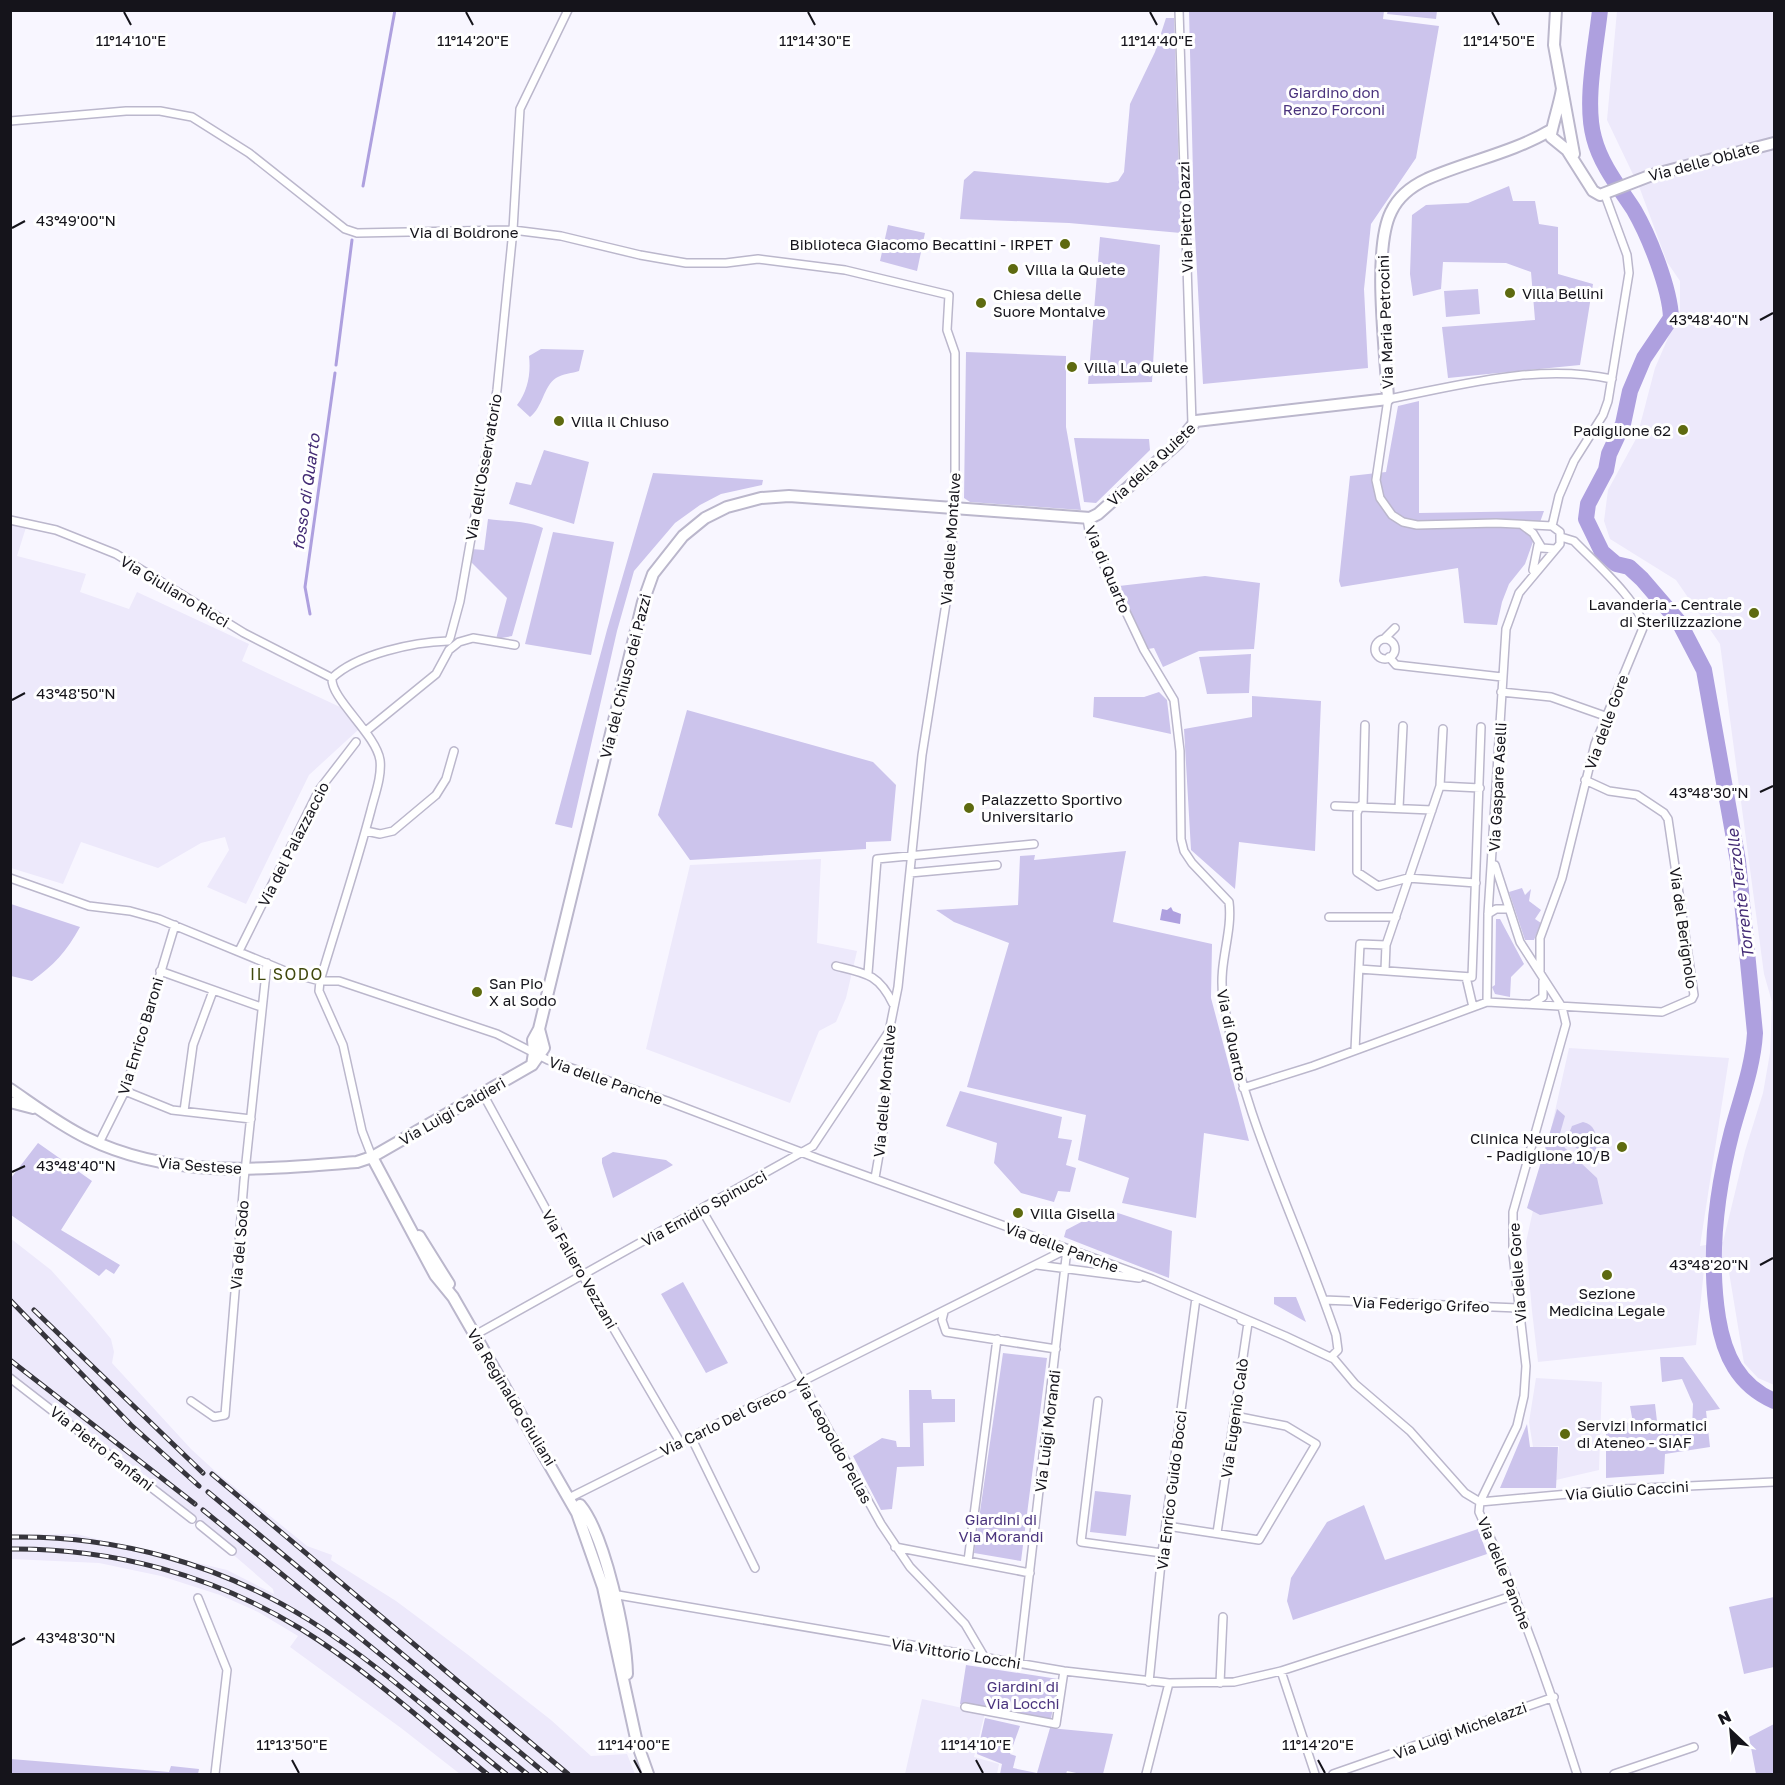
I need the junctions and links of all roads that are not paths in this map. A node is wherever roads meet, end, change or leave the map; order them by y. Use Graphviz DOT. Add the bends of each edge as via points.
graph roads {
  1 [pos="568,10"];
  2 [pos="1179,10"];
  3 [pos="1556,10"];
  4 [pos="1562,88"];
  5 [pos="10,122"];
  6 [pos="1552,128"];
  7 [pos="1569,132"];
  8 [pos="1558,142"];
  9 [pos="1774,143"];
  10 [pos="1517,148"];
  11 [pos="1577,163"];
  12 [pos="1607,194"];
  13 [pos="513,230"];
  14 [pos="949,295"];
  15 [pos="1612,379"];
  16 [pos="1388,399"];
  17 [pos="1192,424"];
  18 [pos="953,508"];
  19 [pos="1087,519"];
  20 [pos="10,520"];
  21 [pos="1520,524"];
  22 [pos="1549,526"];
  23 [pos="1562,537"];
  24 [pos="1538,542"];
  25 [pos="1555,549"];
  26 [pos="1530,578"];
  27 [pos="1395,628"];
  28 [pos="1384,639"];
  29 [pos="515,645"];
  30 [pos="1389,657"];
  31 [pos="1502,677"];
  32 [pos="332,678"];
  33 [pos="1501,692"];
  34 [pos="1605,716"];
  35 [pos="1365,725"];
  36 [pos="1403,726"];
  37 [pos="1481,727"];
  38 [pos="1443,729"];
  39 [pos="366,731"];
  40 [pos="356,742"];
  41 [pos="454,751"];
  42 [pos="1586,780"];
  43 [pos="1440,786"];
  44 [pos="1480,788"];
  45 [pos="1335,806"];
  46 [pos="1362,807"];
  47 [pos="1399,808"];
  48 [pos="1432,810"];
  49 [pos="366,831"];
  50 [pos="1034,844"];
  51 [pos="912,854"];
  52 [pos="1493,859"];
  53 [pos="997,865"];
  54 [pos="910,873"];
  55 [pos="10,878"];
  56 [pos="1408,878"];
  57 [pos="1476,883"];
  58 [pos="1508,909"];
  59 [pos="1488,914"];
  60 [pos="1329,917"];
  61 [pos="1396,917"];
  62 [pos="175,925"];
  63 [pos="1386,945"];
  64 [pos="239,951"];
  65 [pos="267,963"];
  66 [pos="836,966"];
  67 [pos="1359,969"];
  68 [pos="1385,970"];
  69 [pos="160,971"];
  70 [pos="868,973"];
  71 [pos="1541,975"];
  72 [pos="1466,977"];
  73 [pos="320,981"];
  74 [pos="213,992"];
  75 [pos="1487,1002"];
  76 [pos="1533,1003"];
  77 [pos="893,1004"];
  78 [pos="261,1007"];
  79 [pos="1473,1007"];
  80 [pos="1562,1007"];
  81 [pos="889,1032"];
  82 [pos="1355,1050"];
  83 [pos="535,1058"];
  84 [pos="1243,1088"];
  85 [pos="10,1089"];
  86 [pos="125,1091"];
  87 [pos="483,1094"];
  88 [pos="10,1102"];
  89 [pos="42,1111"];
  90 [pos="184,1111"];
  91 [pos="251,1119"];
  92 [pos="99,1143"];
  93 [pos="805,1152"];
  94 [pos="372,1157"];
  95 [pos="246,1169"];
  96 [pos="875,1178"];
  97 [pos="702,1210"];
  98 [pos="1067,1249"];
  99 [pos="1037,1265"];
  100 [pos="1065,1270"];
  101 [pos="582,1275"];
  102 [pos="1152,1279"];
  103 [pos="1196,1298"];
  104 [pos="1324,1300"];
  105 [pos="1518,1308"];
  106 [pos="944,1312"];
  107 [pos="1232,1313"];
  108 [pos="475,1335"];
  109 [pos="997,1339"];
  110 [pos="1056,1349"];
  111 [pos="1331,1357"];
  112 [pos="10,1378"];
  113 [pos="802,1382"];
  114 [pos="191,1401"];
  115 [pos="1098,1401"];
  116 [pos="1235,1416"];
  117 [pos="691,1437"];
  118 [pos="680,1442"];
  119 [pos="1774,1482"];
  120 [pos="571,1497"];
  121 [pos="1480,1502"];
  122 [pos="192,1520"];
  123 [pos="200,1525"];
  124 [pos="1167,1526"];
  125 [pos="1217,1533"];
  126 [pos="895,1547"];
  127 [pos="232,1551"];
  128 [pos="1162,1554"];
  129 [pos="968,1561"];
  130 [pos="754,1568"];
  131 [pos="1030,1573"];
  132 [pos="603,1587"];
  133 [pos="1515,1594"];
  134 [pos="615,1596"];
  135 [pos="198,1598"];
  136 [pos="1223,1617"];
  137 [pos="985,1658"];
  138 [pos="1020,1663"];
  139 [pos="1064,1671"];
  140 [pos="1281,1671"];
  141 [pos="1149,1682"];
  142 [pos="1169,1683"];
  143 [pos="1220,1683"];
  144 [pos="627,1689"];
  145 [pos="1554,1697"];
  146 [pos="965,1707"];
  147 [pos="1694,1747"];
  148 [pos="214,1774"];
  149 [pos="648,1774"];
  150 [pos="1146,1774"];
  151 [pos="1315,1774"];
  152 [pos="1333,1774"];
  153 [pos="1577,1774"];
  154 [pos="1614,1774"];
  1 -- 13 [label="street, Via dell'Osservatorio" via="520,110"];
  2 -- 17 [label="street, Via Pietro Dazzi"];
  3 -- 4 [label="main road" via="1554,39"];
  4 -- 6 [label="main road"];
  4 -- 7 [label="main road"];
  5 -- 13 [label="street, Via di Boldrone" via="126,111 160,111 192,117 249,153 345,229 357,233"];
  6 -- 7 [label="main road" via="1562,124"];
  6 -- 8 [label="main road" via="1551,137"];
  6 -- 10 [label="main road, Via Maria Petrocini"];
  7 -- 8 [label="main road" via="1567,139"];
  7 -- 11 [label="main road"];
  8 -- 10 [label="main road, Via Maria Petrocini"];
  8 -- 11 [label="main road"];
  9 -- 12 [label="main road, Via delle Oblate" via="1633,181"];
  10 -- 16 [label="main road, Via Maria Petrocini" via="1418,184 1402,196 1390,214 1382,254"];
  11 -- 12 [label="main road" via="1593,191"];
  12 -- 15 [label="street" via="1629,273"];
  13 -- 14 [label="street, Via di Boldrone" via="686,262 758,259 845,270"];
  13 -- 32 [label="street, Via dell'Osservatorio" via="497,390 450,638 395,649"];
  14 -- 18 [label="street, Via delle Montalve" via="947,330 955,353"];
  15 -- 16 [label="street" via="1583,372 1559,373 1485,380"];
  15 -- 22 [label="street" via="1603,415 1574,461"];
  16 -- 17 [label="main road, Via della Quiete" via="1205,418"];
  16 -- 21 [label="street" via="1376,480 1380,498 1392,515 1417,525"];
  17 -- 19 [label="main road, Via della Quiete" via="1178,443 1098,514"];
  18 -- 19 [label="main road"];
  18 -- 51 [label="street, Via delle Montalve" via="950,578 922,754"];
  18 -- 83 [label="main road, Via del Chiuso dei Pazzi" via="789,496 761,498 717,512 695,525 672,547 650,581 642,602 539,1029 543,1043"];
  19 -- 84 [label="street, Via di Quarto" via="1090,536 1144,650 1174,700 1180,752 1182,845 1192,863 1229,902 1221,980"];
  20 -- 32 [label="street, Via Giuliano Ricci" via="56,530 116,554 244,633"];
  21 -- 22 [label="street"];
  21 -- 24 [label="street"];
  22 -- 23 [label="street, Via delle Gore" via="1558,529"];
  22 -- 24 [label="street" via="1538,531"];
  23 -- 25 [label="street"];
  23 -- 34 [label="street, Via delle Gore" via="1574,541 1629,599 1643,622"];
  24 -- 25 [label="street" via="1546,550"];
  24 -- 26 [label="street, Via Gaspare Aselli"];
  25 -- 26 [label="street, Via Gaspare Aselli"];
  26 -- 31 [label="street, Via Gaspare Aselli" via="1508,619"];
  27 -- 28 [label="street"];
  28 -- 30 [label="street" via="1394,646"];
  28 -- 30 [label="street" via="1377,643 1376,651 1381,657"];
  29 -- 39 [label="street" via="473,638 459,642 436,674"];
  30 -- 31 [label="street" via="1396,665"];
  31 -- 33 [label="street, Via Gaspare Aselli"];
  32 -- 39 [label="street" via="337,693"];
  33 -- 34 [label="street" via="1551,697"];
  33 -- 52 [label="street, Via Gaspare Aselli"];
  34 -- 42 [label="street, Via delle Gore"];
  35 -- 46 [label="street"];
  36 -- 47 [label="street"];
  37 -- 44 [label="street"];
  38 -- 43 [label="street"];
  39 -- 49 [label="street" via="380,766"];
  40 -- 64 [label="street, Via del Palazzaccio" via="319,790"];
  41 -- 49 [label="street" via="446,779 436,795 393,831"];
  42 -- 71 [label="street, Via delle Gore" via="1562,878 1540,938"];
  42 -- 80 [label="street, Via del Berignolo" via="1609,791 1637,795 1668,819 1694,995 1662,1012"];
  43 -- 44 [label="street"];
  43 -- 48 [label="street"];
  44 -- 57 [label="street"];
  45 -- 46 [label="street"];
  46 -- 47 [label="street"];
  46 -- 56 [label="street" via="1357,813 1357,872 1378,886"];
  47 -- 48 [label="street"];
  48 -- 56 [label="street"];
  49 -- 73 [label="street"];
  50 -- 51 [label="street"];
  51 -- 54 [label="street, Via delle Montalve"];
  51 -- 70 [label="street" via="877,859"];
  52 -- 58 [label="street, Via delle Gore"];
  52 -- 59 [label="street, Via Gaspare Aselli"];
  53 -- 54 [label="street"];
  54 -- 77 [label="street, Via delle Montalve"];
  55 -- 62 [label="street" via="89,906 138,912"];
  56 -- 57 [label="street"];
  56 -- 61 [label="street"];
  57 -- 72 [label="street" via="1472,977"];
  58 -- 59 [label="street"];
  58 -- 71 [label="street, Via delle Gore" via="1520,942"];
  59 -- 75 [label="street, Via Gaspare Aselli"];
  60 -- 61 [label="street"];
  61 -- 63 [label="street"];
  62 -- 64 [label="street"];
  62 -- 69 [label="street, Via Enrico Baroni"];
  63 -- 67 [label="street" via="1360,944"];
  63 -- 68 [label="street"];
  64 -- 65 [label="street"];
  65 -- 73 [label="street"];
  65 -- 78 [label="street, Via del Sodo"];
  66 -- 70 [label="street"];
  67 -- 68 [label="street"];
  67 -- 82 [label="street"];
  68 -- 72 [label="street"];
  69 -- 74 [label="street"];
  69 -- 86 [label="street, Via Enrico Baroni"];
  70 -- 77 [label="street, Via delle Montalve" via="885,986"];
  71 -- 76 [label="street, Via delle Gore" via="1543,997"];
  71 -- 80 [label="street, Via delle Gore"];
  72 -- 79 [label="street"];
  73 -- 83 [label="street, Via delle Panche" via="339,981 497,1034"];
  73 -- 94 [label="street, Via Reginaldo Giuliani" via="319,991 343,1045 362,1131"];
  74 -- 78 [label="street"];
  74 -- 90 [label="street" via="193,1045"];
  75 -- 76 [label="street"];
  75 -- 79 [label="street"];
  76 -- 80 [label="street"];
  77 -- 81 [label="street, Via delle Montalve"];
  78 -- 91 [label="street, Via del Sodo"];
  79 -- 82 [label="street"];
  80 -- 105 [label="street, Via delle Gore" via="1565,1032 1513,1212"];
  81 -- 93 [label="street, Via Emidio Spinucci" via="813,1146"];
  81 -- 96 [label="street, Via delle Montalve" via="886,1106"];
  82 -- 84 [label="street"];
  83 -- 87 [label="main road, Via Luigi Caldieri"];
  83 -- 93 [label="street, Via delle Panche"];
  84 -- 104 [label="street, Via di Quarto"];
  85 -- 89 [label="main road, Via Sestese"];
  86 -- 90 [label="street" via="163,1108"];
  86 -- 92 [label="street, Via Enrico Baroni"];
  87 -- 94 [label="main road, Via Luigi Caldieri"];
  87 -- 101 [label="street, Via Faliero Vezzani"];
  88 -- 89 [label="main road"];
  89 -- 92 [label="main road, Via Sestese"];
  90 -- 91 [label="street"];
  91 -- 95 [label="street, Via del Sodo"];
  92 -- 95 [label="main road, Via Sestese" via="163,1164"];
  93 -- 96 [label="street, Via delle Panche"];
  93 -- 97 [label="street, Via Emidio Spinucci"];
  94 -- 95 [label="main road, Via Sestese"];
  94 -- 108 [label="main road, Via Reginaldo Giuliani" via="435,1275"];
  95 -- 114 [label="street, Via del Sodo" via="225,1415 214,1417"];
  96 -- 98 [label="street, Via delle Panche"];
  97 -- 101 [label="street, Via Emidio Spinucci"];
  97 -- 113 [label="street, Via Leopoldo Pellas"];
  98 -- 99 [label="street, Via Carlo Del Greco"];
  98 -- 100 [label="street, Via Luigi Morandi"];
  98 -- 102 [label="street, Via delle Panche"];
  99 -- 100 [label="street"];
  99 -- 106 [label="street, Via Carlo Del Greco"];
  100 -- 102 [label="street"];
  100 -- 110 [label="street, Via Luigi Morandi"];
  101 -- 108 [label="street, Via Emidio Spinucci"];
  101 -- 118 [label="street, Via Faliero Vezzani"];
  102 -- 103 [label="street, Via delle Panche"];
  103 -- 107 [label="street, Via delle Panche"];
  103 -- 124 [label="street, Via Enrico Guido Bocci"];
  104 -- 105 [label="street, Via Federigo Grifeo"];
  104 -- 111 [label="street, Via di Quarto" via="1338,1344"];
  105 -- 121 [label="street, Via delle Gore" via="1526,1366 1524,1396 1516,1426"];
  106 -- 109 [label="street" via="946,1332"];
  106 -- 113 [label="street, Via Carlo Del Greco"];
  107 -- 111 [label="street, Via delle Panche"];
  107 -- 116 [label="street, Via Eugenio Calò" via="1248,1323"];
  108 -- 120 [label="main road, Via Reginaldo Giuliani"];
  109 -- 110 [label="street"];
  109 -- 129 [label="street"];
  110 -- 131 [label="street, Via Luigi Morandi"];
  111 -- 121 [label="street, Via delle Panche" via="1355,1384 1410,1431 1465,1493"];
  112 -- 122 [label="street, Via Pietro Fanfani"];
  113 -- 117 [label="street, Via Carlo Del Greco"];
  113 -- 126 [label="street, Via Leopoldo Pellas"];
  115 -- 128 [label="street" via="1082,1542"];
  116 -- 125 [label="street, Via Eugenio Calò"];
  116 -- 125 [label="street" via="1286,1426 1316,1444 1259,1540"];
  117 -- 118 [label="street, Via Carlo Del Greco"];
  117 -- 130 [label="street"];
  118 -- 120 [label="street, Via Carlo Del Greco"];
  119 -- 121 [label="street, Via Giulio Caccini" via="1624,1489"];
  120 -- 132 [label="main road, Via Reginaldo Giuliani"];
  120 -- 134 [label="main road, Via Reginaldo Giuliani" via="594,1530"];
  121 -- 133 [label="street, Via delle Panche" via="1479,1512"];
  123 -- 127 [label="street"];
  124 -- 125 [label="street"];
  124 -- 128 [label="street, Via Enrico Guido Bocci"];
  126 -- 129 [label="street"];
  126 -- 137 [label="street, Via Leopoldo Pellas" via="965,1624"];
  128 -- 141 [label="street, Via Enrico Guido Bocci"];
  129 -- 131 [label="street"];
  131 -- 138 [label="street, Via Luigi Morandi"];
  132 -- 134 [label="street, Via Vittorio Locchi"];
  132 -- 144 [label="main road, Via Reginaldo Giuliani"];
  133 -- 140 [label="street, Via Vittorio Locchi"];
  133 -- 145 [label="street, Via delle Panche"];
  134 -- 137 [label="street, Via Vittorio Locchi"];
  134 -- 144 [label="main road, Via Reginaldo Giuliani"];
  135 -- 148 [label="street" via="226,1671"];
  136 -- 143 [label="street"];
  137 -- 138 [label="street, Via Vittorio Locchi"];
  138 -- 139 [label="street, Via Vittorio Locchi"];
  139 -- 141 [label="street, Via Vittorio Locchi"];
  139 -- 146 [label="street" via="1056,1724"];
  140 -- 143 [label="street, Via Vittorio Locchi"];
  140 -- 151 [label="street"];
  141 -- 142 [label="street, Via Vittorio Locchi"];
  142 -- 143 [label="street, Via Vittorio Locchi"];
  142 -- 150 [label="street"];
  144 -- 149 [label="main road, Via Reginaldo Giuliani" via="637,1743"];
  145 -- 152 [label="street, Via Luigi Michelazzi"];
  145 -- 153 [label="street, Via delle Panche"];
  147 -- 154 [label="street"];
}
